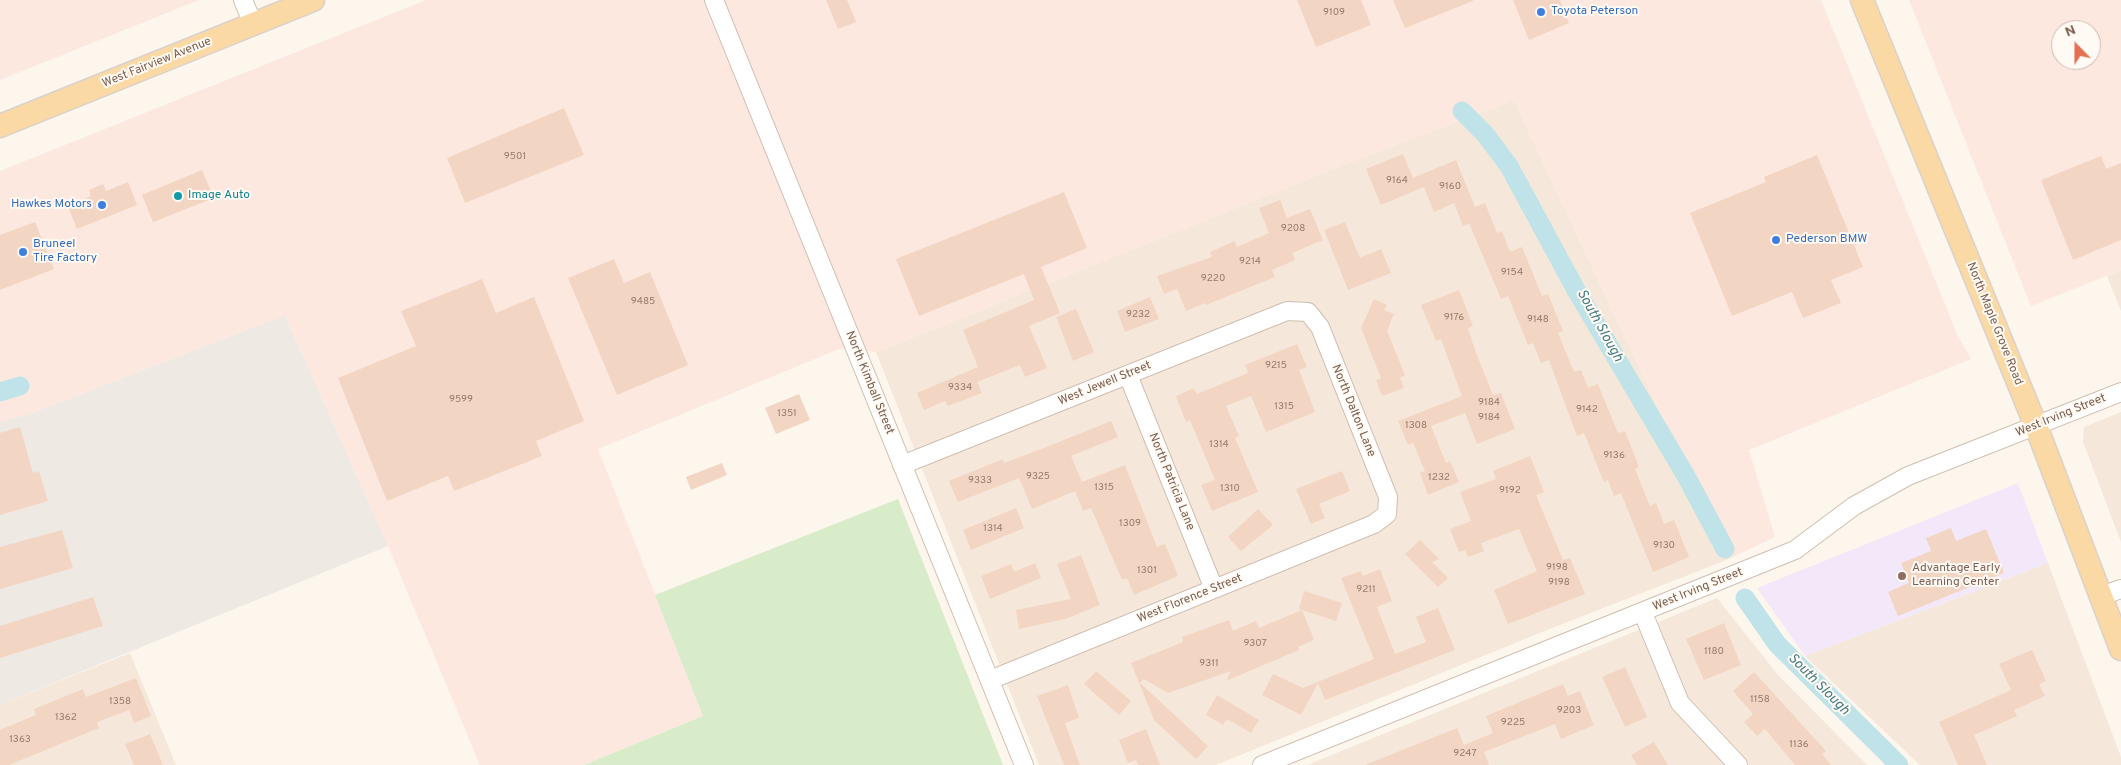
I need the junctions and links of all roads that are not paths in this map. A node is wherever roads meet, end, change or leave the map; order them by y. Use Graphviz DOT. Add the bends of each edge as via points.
graph roads {
  1 [pos="243,0"];
  2 [pos="313,0"];
  3 [pos="714,0"];
  4 [pos="1862,0"];
  5 [pos="253,24"];
  6 [pos="0,126"];
  7 [pos="1308,312"];
  8 [pos="1128,375"];
  9 [pos="2121,392"];
  10 [pos="2036,426"];
  11 [pos="902,465"];
  12 [pos="1387,514"];
  13 [pos="1214,589"];
  14 [pos="2111,592"];
  15 [pos="1643,613"];
  16 [pos="2121,650"];
  17 [pos="990,680"];
  18 [pos="1024,765"];
  19 [pos="1262,765"];
  20 [pos="1738,765"];
  1 -- 5 [label="street"];
  2 -- 5 [label="main road, West Fairview Avenue"];
  3 -- 11 [label="street, North Kimball Street"];
  4 -- 10 [label="main road, North Maple Grove Road"];
  5 -- 6 [label="main road, West Fairview Avenue"];
  7 -- 8 [label="street, West Jewell Street" via="1287,312"];
  7 -- 12 [label="street, North Dalton Lane" via="1320,327 1388,497"];
  8 -- 11 [label="street, West Jewell Street"];
  8 -- 13 [label="street, North Patricia Lane"];
  9 -- 10 [label="street, West Irving Street"];
  10 -- 14 [label="main road, North Maple Grove Road"];
  10 -- 15 [label="street, West Irving Street" via="1908,476 1854,506 1795,550"];
  11 -- 17 [label="street, North Kimball Street"];
  12 -- 13 [label="street, West Florence Street" via="1374,524"];
  13 -- 17 [label="street, West Florence Street"];
  14 -- 16 [label="main road, North Maple Grove Road"];
  15 -- 19 [label="street, West Irving Street"];
  15 -- 20 [label="street" via="1680,703"];
  17 -- 18 [label="street, North Kimball Street"];
}
